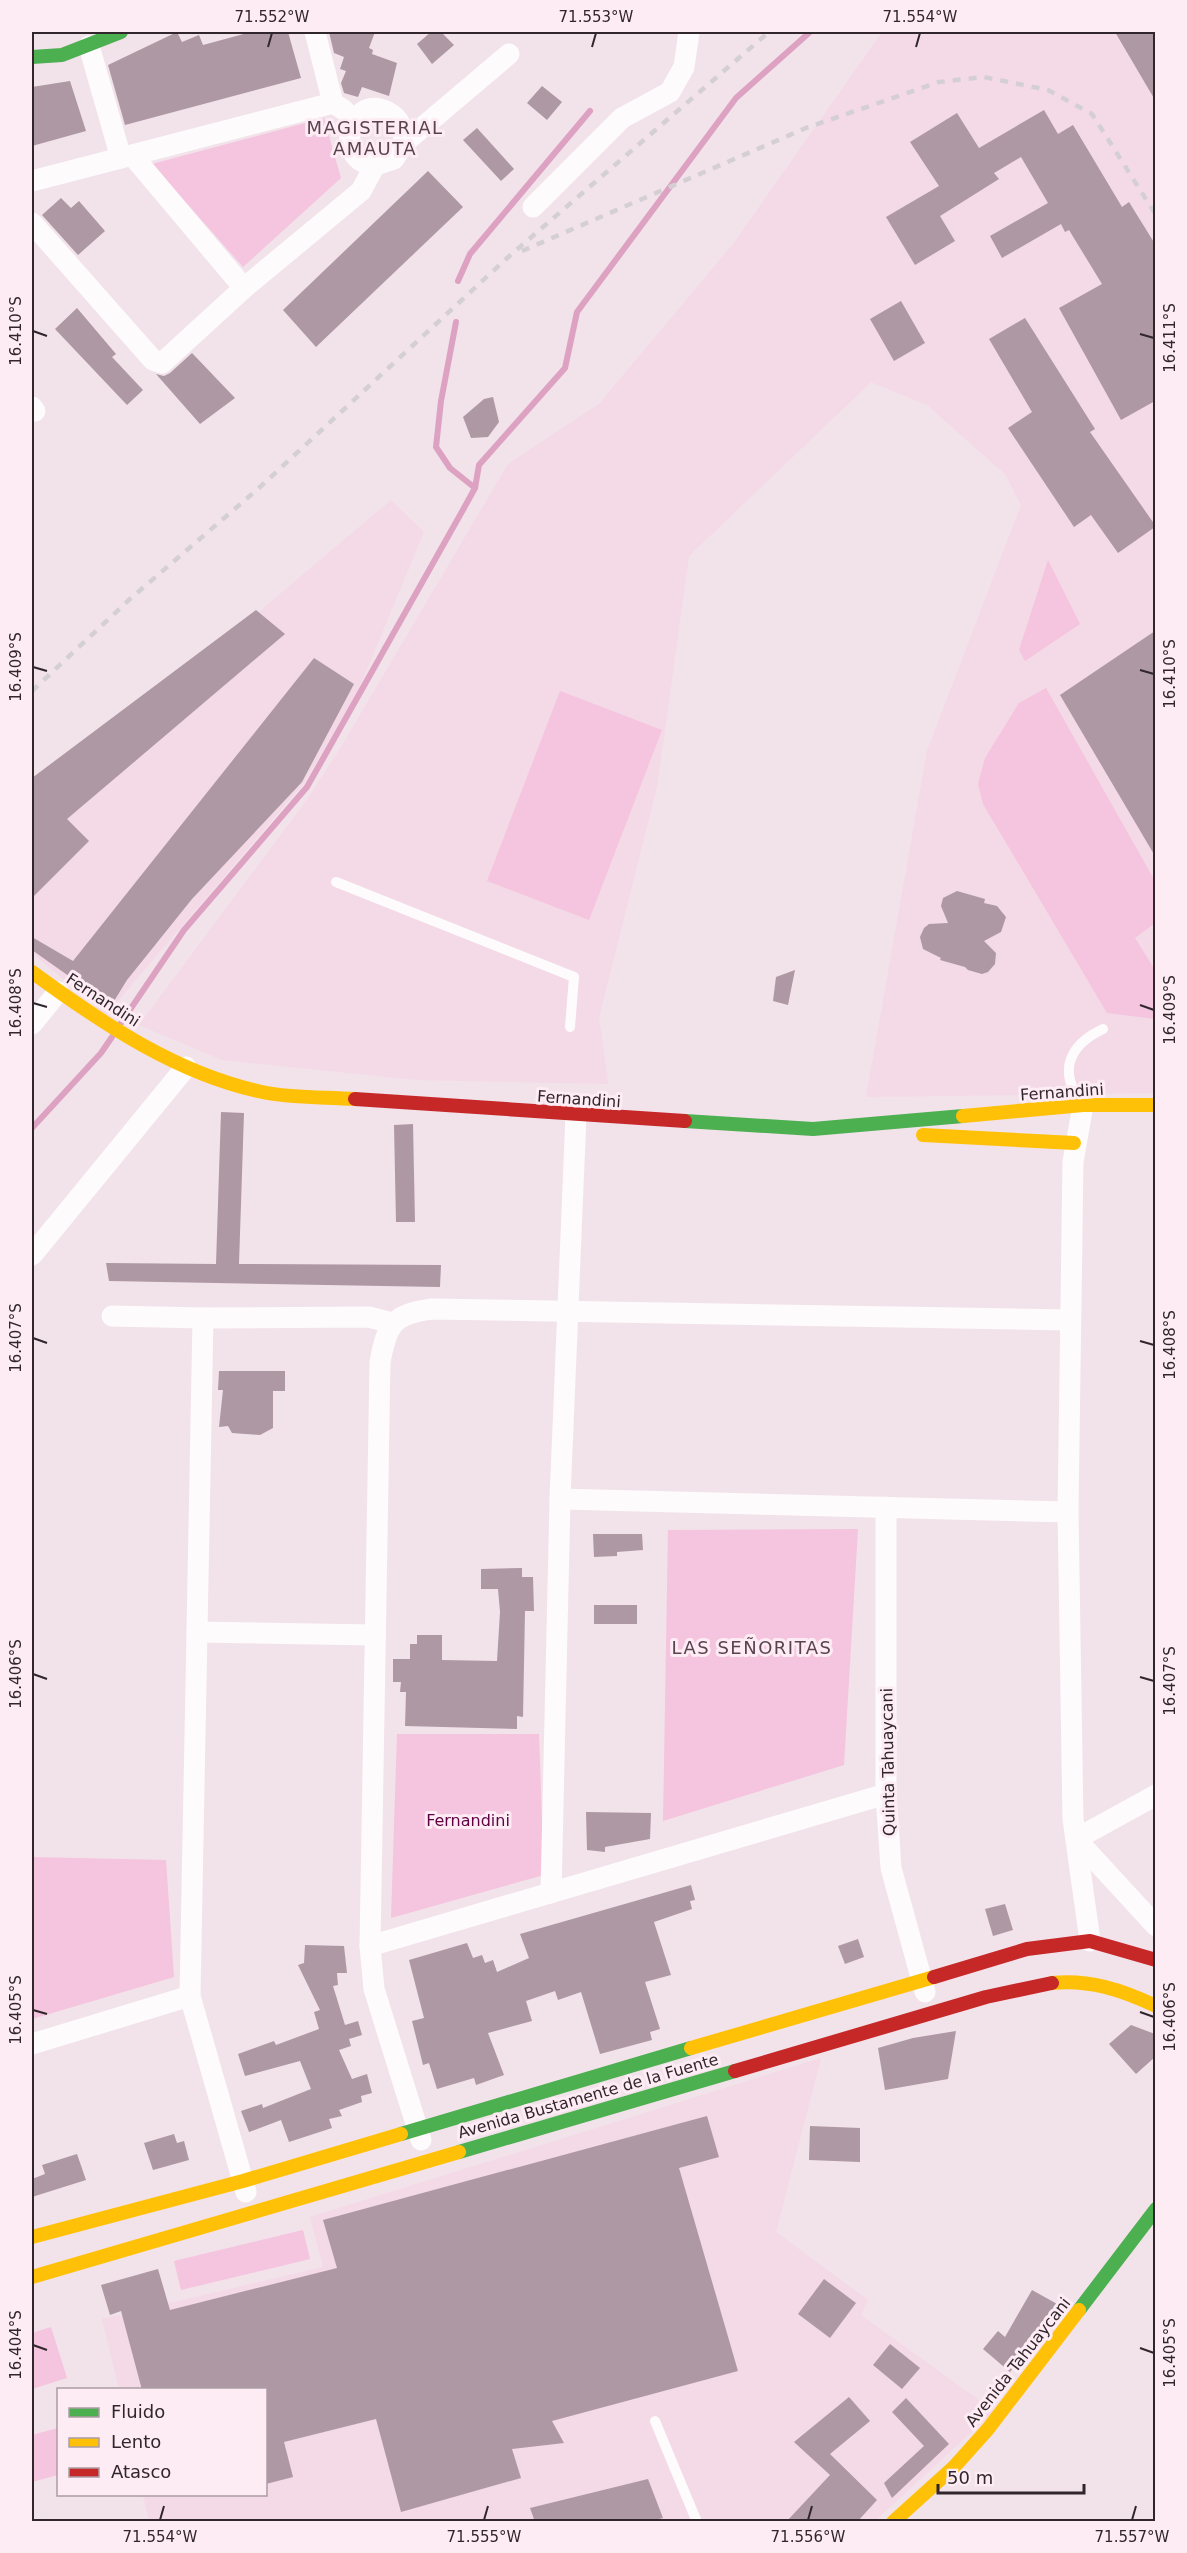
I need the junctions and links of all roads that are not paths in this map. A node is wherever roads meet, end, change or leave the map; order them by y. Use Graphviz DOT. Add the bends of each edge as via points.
graph roads {
  1 [pos="121,32"];
  2 [pos="315,32"];
  3 [pos="689,32"];
  4 [pos="89,46"];
  5 [pos="509,54"];
  6 [pos="32,57"];
  7 [pos="333,103"];
  8 [pos="355,118"];
  9 [pos="404,143"];
  10 [pos="127,157"];
  11 [pos="375,165"];
  12 [pos="32,181"];
  13 [pos="533,207"];
  14 [pos="32,223"];
  15 [pos="244,288"];
  16 [pos="336,882"];
  17 [pos="32,972"];
  18 [pos="58,992"];
  19 [pos="32,1024"];
  20 [pos="570,1027"];
  21 [pos="1103,1029"];
  22 [pos="186,1067"];
  23 [pos="1083,1105"];
  24 [pos="1155,1105"];
  25 [pos="576,1115"];
  26 [pos="813,1129"];
  27 [pos="1074,1143"];
  28 [pos="32,1255"];
  29 [pos="569,1312"];
  30 [pos="112,1316"];
  31 [pos="202,1318"];
  32 [pos="1070,1320"];
  33 [pos="392,1323"];
  34 [pos="560,1499"];
  35 [pos="886,1507"];
  36 [pos="1068,1512"];
  37 [pos="197,1632"];
  38 [pos="375,1635"];
  39 [pos="886,1794"];
  40 [pos="1155,1795"];
  41 [pos="1076,1839"];
  42 [pos="551,1893"];
  43 [pos="1155,1926"];
  44 [pos="1090,1941"];
  45 [pos="370,1947"];
  46 [pos="1155,1960"];
  47 [pos="922,1979"];
  48 [pos="190,1996"];
  49 [pos="1155,2006"];
  50 [pos="931,2013"];
  51 [pos="32,2044"];
  52 [pos="418,2130"];
  53 [pos="426,2161"];
  54 [pos="243,2181"];
  55 [pos="1155,2209"];
  56 [pos="251,2212"];
  57 [pos="32,2237"];
  58 [pos="32,2277"];
  59 [pos="655,2421"];
  60 [pos="697,2522"];
  61 [pos="893,2522"];
  1 -- 4 [label="main road"];
  2 -- 7 [label="street"];
  3 -- 13 [label="street" via="684,67 670,92 622,118"];
  4 -- 6 [label="main road" via="62,55"];
  4 -- 10 [label="street"];
  5 -- 9 [label="street"];
  7 -- 8 [label="street"];
  7 -- 10 [label="street"];
  8 -- 9 [label="street" via="368,110 382,109 395,116 403,128"];
  8 -- 11 [label="street" via="348,132 351,147 360,159"];
  9 -- 11 [label="street" via="394,159"];
  10 -- 12 [label="street"];
  10 -- 15 [label="street"];
  11 -- 15 [label="street" via="361,190"];
  14 -- 15 [label="street" via="153,360 162,363"];
  16 -- 20 [label="lane" via="574,977"];
  17 -- 18 [label="main road, Fernandini"];
  18 -- 19 [label="street"];
  18 -- 22 [label="main road, Fernandini" via="103,1022"];
  21 -- 23 [label="lane" via="1086,1037 1073,1052 1068,1071 1072,1089"];
  22 -- 25 [label="main road, Fernandini" via="213,1079 269,1094"];
  22 -- 28 [label="street"];
  23 -- 24 [label="main road, Fernandini"];
  23 -- 26 [label="main road, Fernandini"];
  23 -- 27 [label="street"];
  25 -- 26 [label="main road, Fernandini"];
  25 -- 29 [label="street"];
  26 -- 27 [label="main road"];
  27 -- 32 [label="street"];
  29 -- 32 [label="street"];
  29 -- 33 [label="street" via="432,1309 410,1312"];
  29 -- 34 [label="street"];
  30 -- 31 [label="street"];
  31 -- 33 [label="street" via="369,1317"];
  31 -- 37 [label="street"];
  32 -- 36 [label="street"];
  33 -- 38 [label="street" via="380,1362"];
  34 -- 35 [label="street"];
  34 -- 42 [label="street"];
  35 -- 36 [label="street"];
  35 -- 39 [label="street, Quinta Tahuaycani"];
  36 -- 41 [label="street"];
  37 -- 38 [label="street"];
  37 -- 48 [label="street"];
  38 -- 45 [label="street"];
  39 -- 42 [label="street"];
  39 -- 47 [label="street, Quinta Tahuaycani" via="891,1868"];
  40 -- 41 [label="street"];
  41 -- 43 [label="street"];
  41 -- 44 [label="street"];
  42 -- 45 [label="street"];
  44 -- 46 [label="main road, Avenida Bustamente de la Fuente"];
  44 -- 47 [label="main road, Avenida Bustamente de la Fuente" via="1027,1949"];
  45 -- 52 [label="street" via="374,1989"];
  47 -- 50 [label="street, Quinta Tahuaycani"];
  47 -- 52 [label="main road, Avenida Bustamente de la Fuente"];
  48 -- 51 [label="street"];
  48 -- 54 [label="street"];
  49 -- 50 [label="main road, Avenida Bustamente de la Fuente" via="1130,1994 1082,1982 1038,1985"];
  50 -- 53 [label="main road, Avenida Bustamente de la Fuente"];
  52 -- 53 [label="street"];
  52 -- 54 [label="main road, Avenida Bustamente de la Fuente"];
  53 -- 56 [label="main road, Avenida Bustamente de la Fuente"];
  54 -- 56 [label="street"];
  54 -- 57 [label="main road, Avenida Bustamente de la Fuente"];
  55 -- 61 [label="main road, Avenida Tahuaycani" via="988,2429 954,2467"];
  56 -- 58 [label="main road, Avenida Bustamente de la Fuente"];
  59 -- 60 [label="lane"];
}
